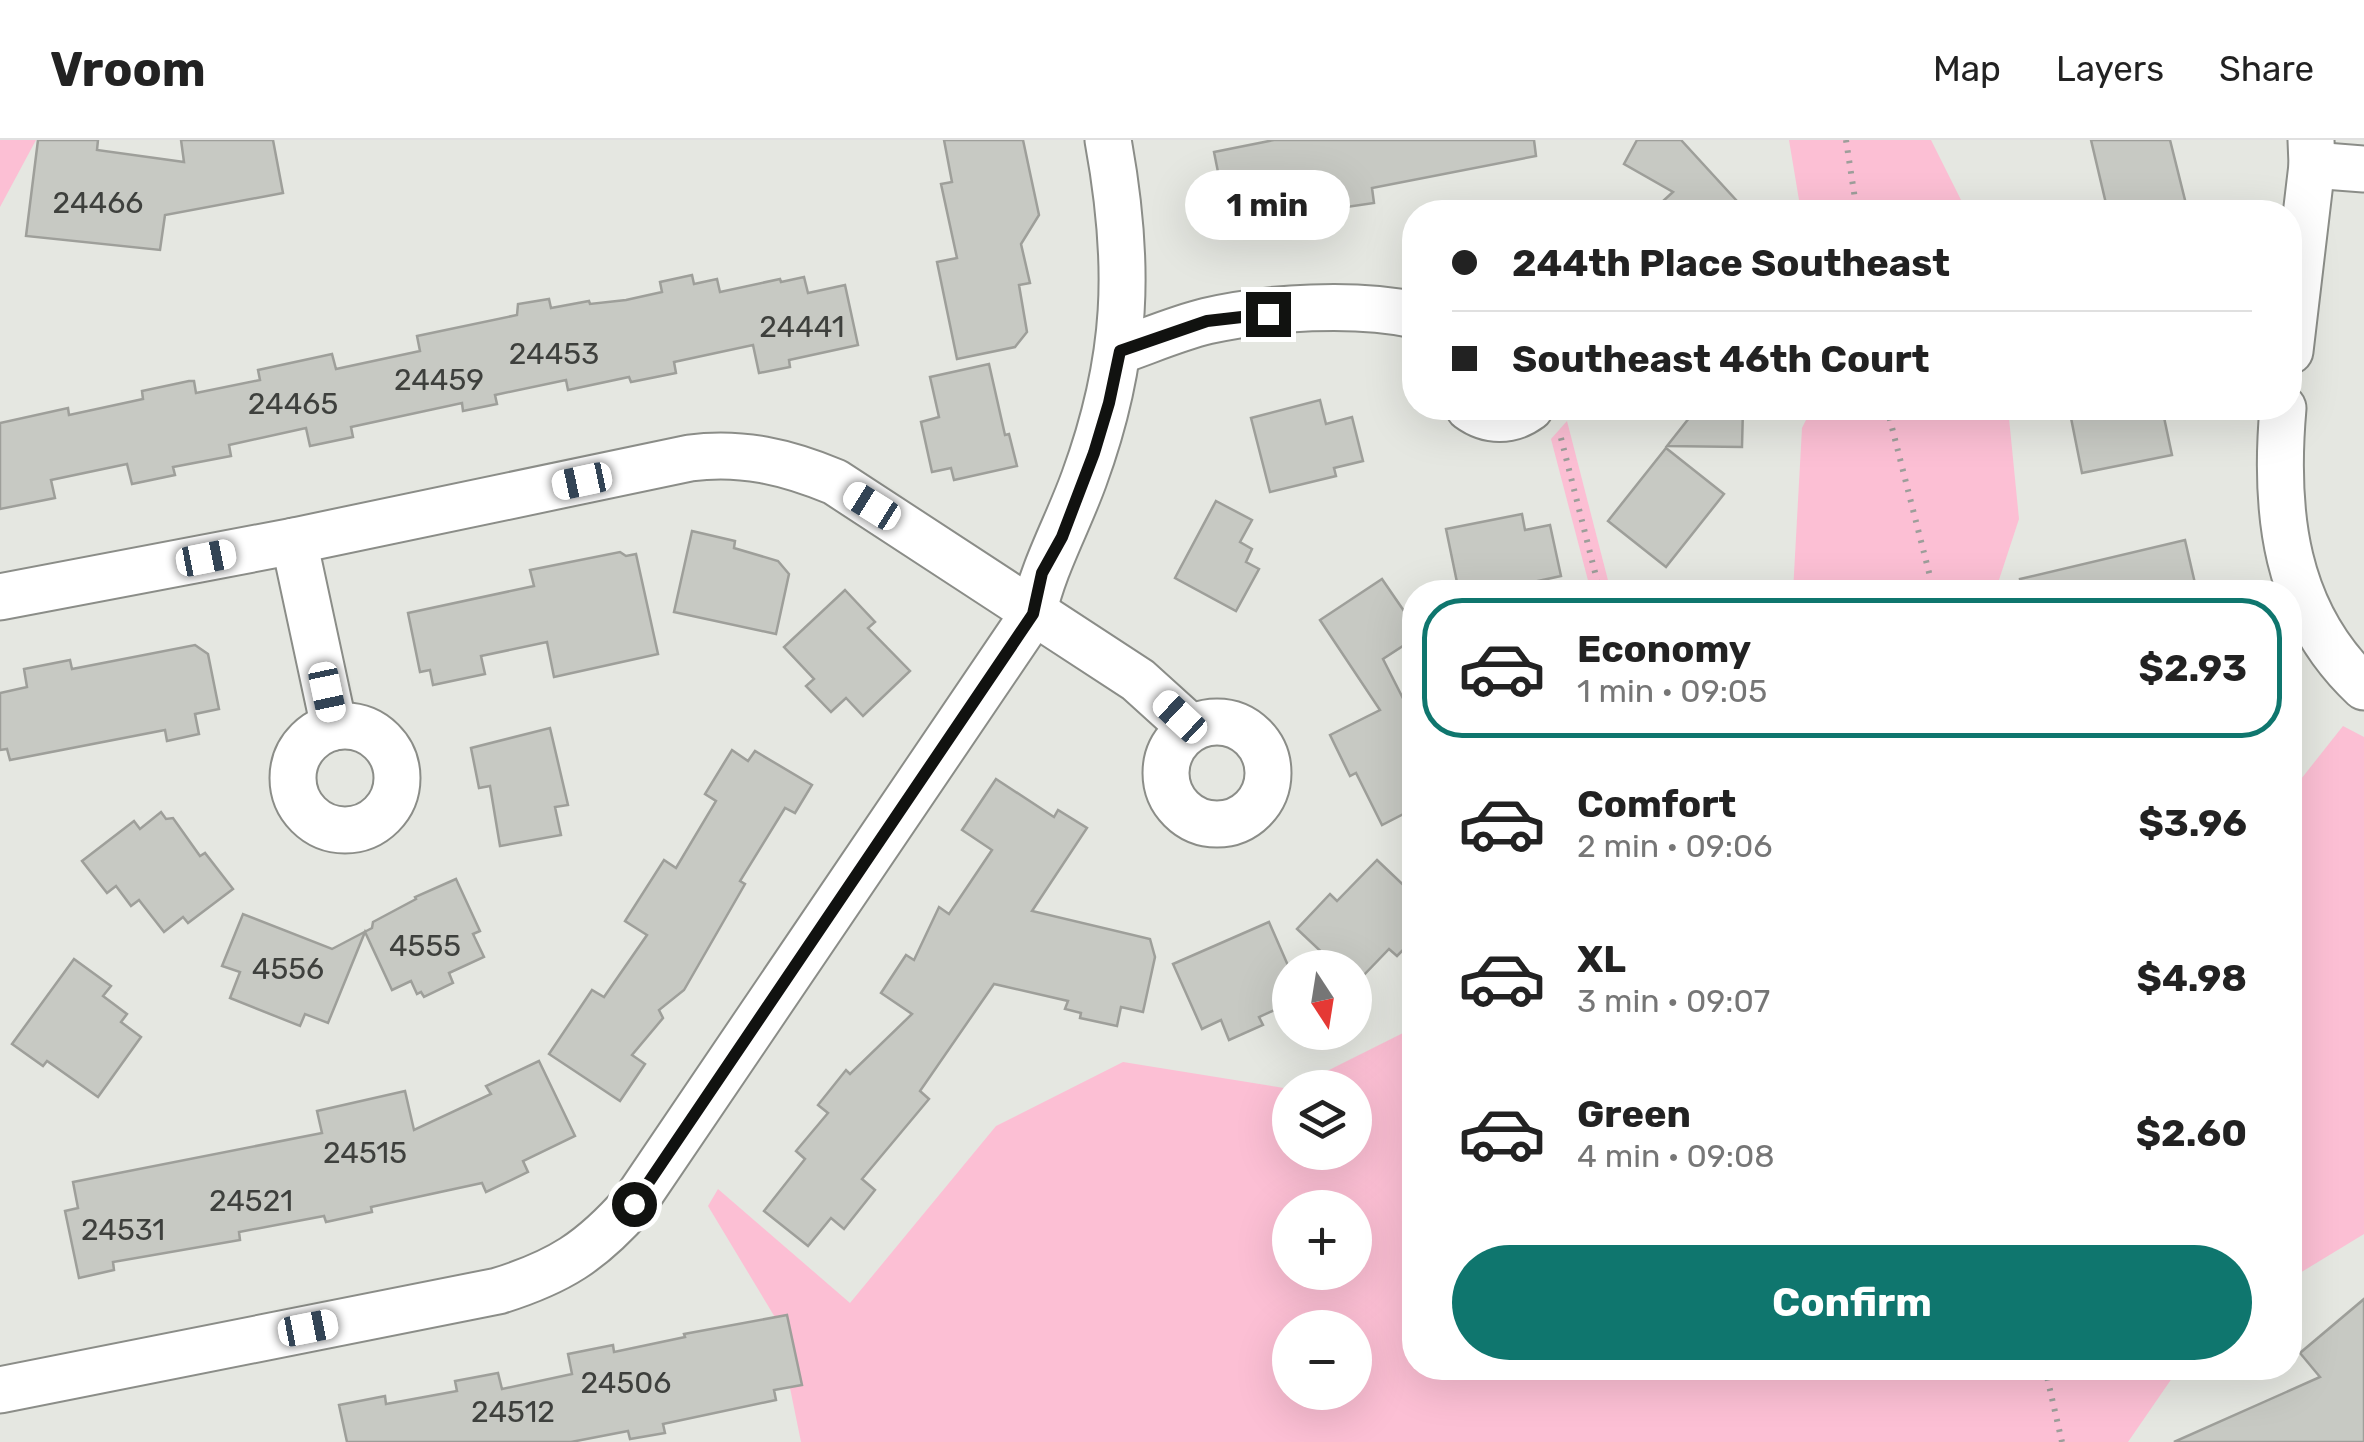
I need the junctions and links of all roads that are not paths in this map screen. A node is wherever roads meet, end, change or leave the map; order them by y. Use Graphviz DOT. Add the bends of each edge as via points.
graph roads {
  1 [pos="1108,140"];
  2 [pos="2312,153"];
  3 [pos="2364,168"];
  4 [pos="2302,243"];
  5 [pos="1402,312"];
  6 [pos="1120,351"];
  7 [pos="2282,420"];
  8 [pos="294,541"];
  9 [pos="2296,580"];
  10 [pos="0,596"];
  11 [pos="2302,596"];
  12 [pos="1033,614"];
  13 [pos="2364,687"];
  14 [pos="334,727"];
  15 [pos="1191,728"];
  16 [pos="0,1390"];
  1 -- 6 [label="street" via="1122,231"];
  2 -- 3 [label="street"];
  2 -- 4 [label="street"];
  5 -- 6 [label="street" via="1332,306 1207,321"];
  6 -- 12 [label="street" via="1094,453 1042,573"];
  7 -- 9 [label="street" via="2282,523"];
  8 -- 10 [label="street"];
  8 -- 12 [label="street" via="690,458 748,456 834,482"];
  8 -- 14 [label="street"];
  11 -- 13 [label="street" via="2311,622"];
  12 -- 15 [label="street" via="1138,680"];
  12 -- 16 [label="street" via="634,1204 586,1249 558,1270 498,1290"];
}
